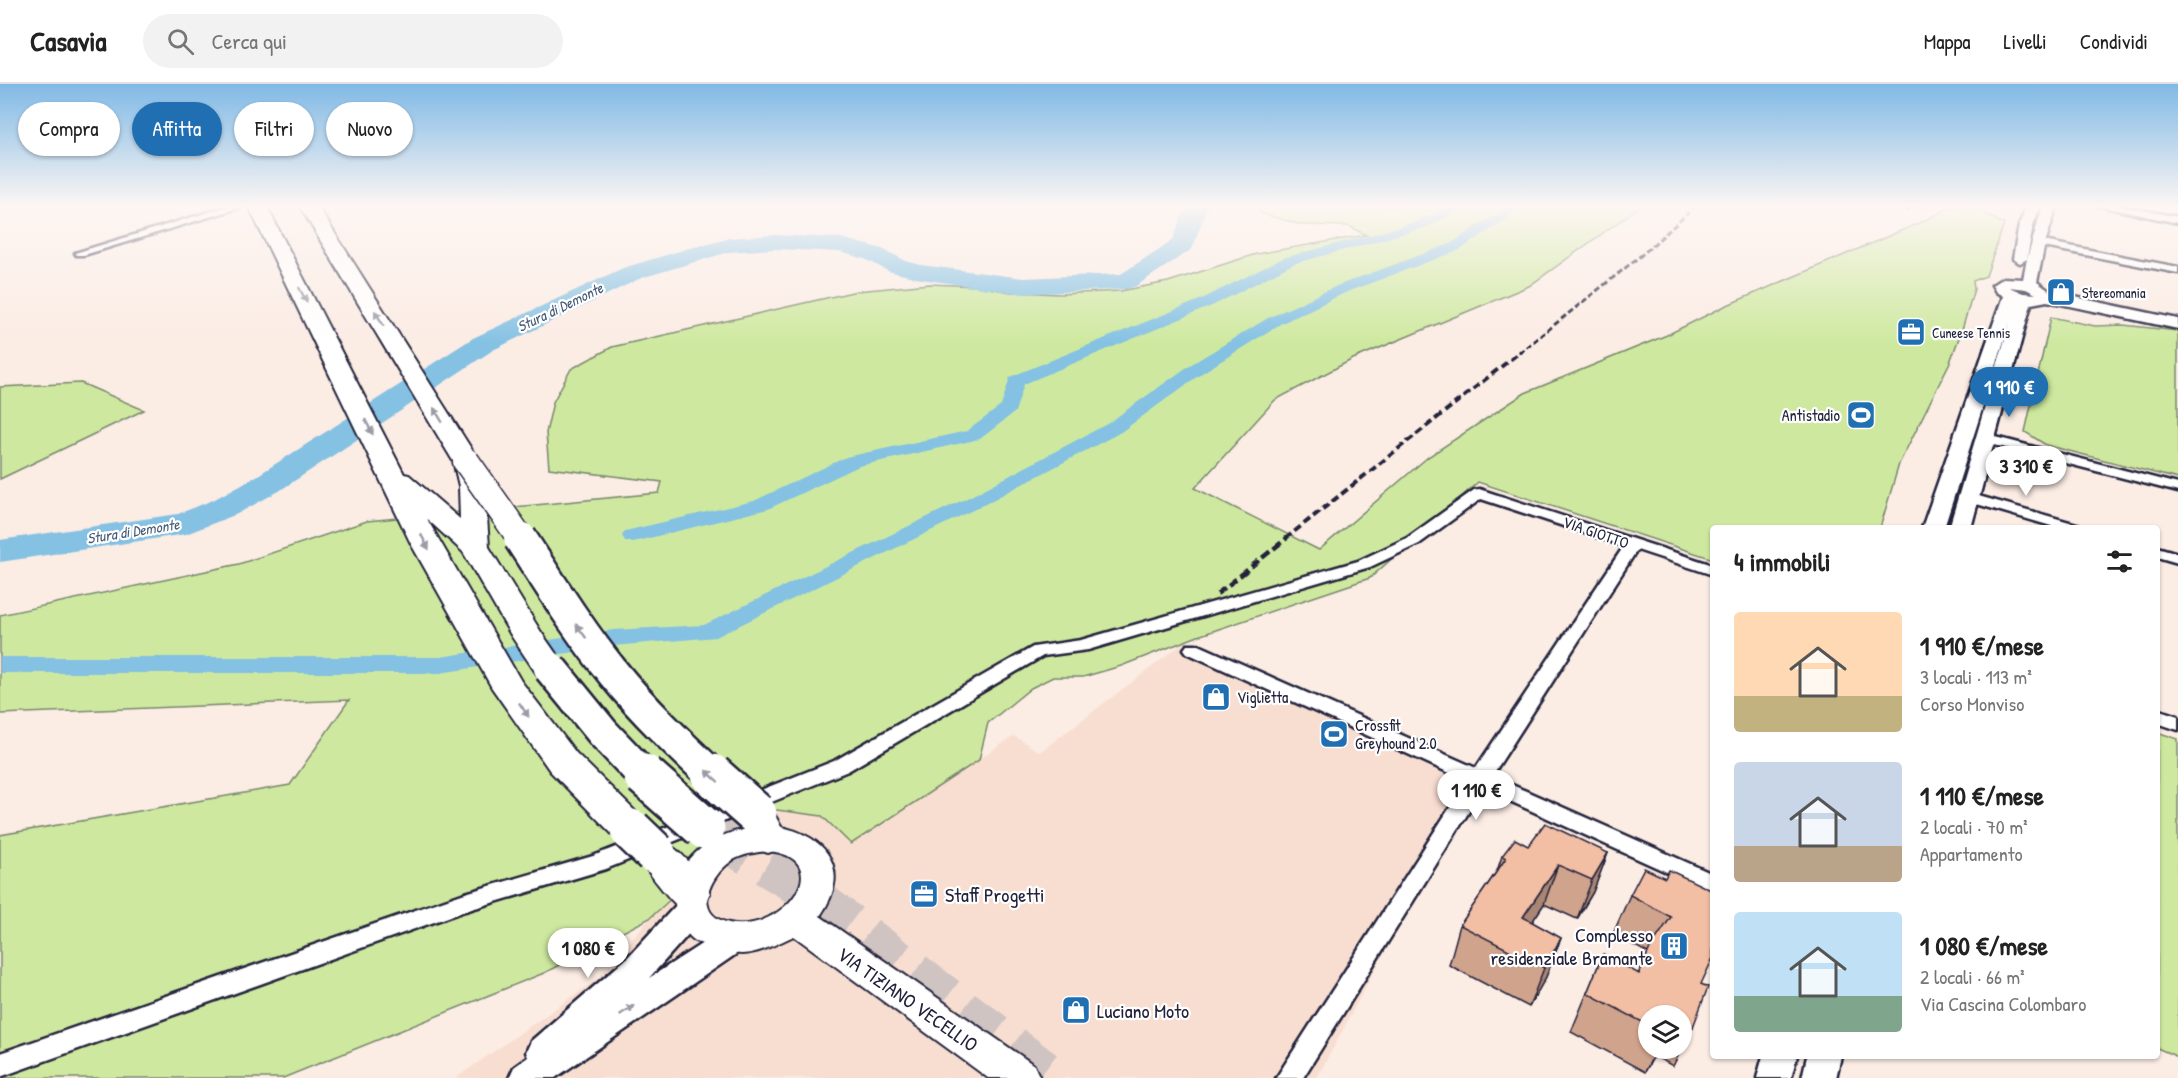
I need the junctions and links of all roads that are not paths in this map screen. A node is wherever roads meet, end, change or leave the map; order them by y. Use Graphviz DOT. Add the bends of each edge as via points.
graph roads {
  1 [pos="85,251"];
  2 [pos="280,251"];
  3 [pos="337,251"];
  4 [pos="2024,251"];
  5 [pos="2035,251"];
  6 [pos="2081,251"];
  7 [pos="80,253"];
  8 [pos="2178,270"];
  9 [pos="2020,290"];
  10 [pos="2178,324"];
  11 [pos="1984,438"];
  12 [pos="466,461"];
  13 [pos="391,471"];
  14 [pos="2178,488"];
  15 [pos="1968,497"];
  16 [pos="1934,525"];
  17 [pos="1961,525"];
  18 [pos="2065,525"];
  19 [pos="1633,545"];
  20 [pos="475,547"];
  21 [pos="2160,553"];
  22 [pos="2178,558"];
  23 [pos="1710,569"];
  24 [pos="1192,649"];
  25 [pos="2160,717"];
  26 [pos="2178,723"];
  27 [pos="1479,780"];
  28 [pos="762,826"];
  29 [pos="704,828"];
  30 [pos="1710,883"];
  31 [pos="690,901"];
  32 [pos="797,918"];
  33 [pos="734,939"];
  34 [pos="1779,1059"];
  35 [pos="1823,1059"];
  36 [pos="0,1065"];
  37 [pos="514,1078"];
  38 [pos="526,1078"];
  39 [pos="1020,1078"];
  40 [pos="1289,1078"];
  41 [pos="1774,1078"];
  42 [pos="1819,1078"];
  1 -- 7 [label="street"];
  2 -- 13 [label="highway, one-way"];
  12 -- 3 [label="highway, one-way"];
  4 -- 9 [label="main road"];
  5 -- 9 [label="main road"];
  6 -- 8 [label="street"];
  9 -- 10 [label="main road" via="2039,299 2046,296"];
  9 -- 11 [label="main road"];
  9 -- 16 [label="main road"];
  11 -- 14 [label="street"];
  11 -- 15 [label="main road"];
  12 -- 20 [label="highway" via="472,486"];
  28 -- 12 [label="highway, one-way, bridge" via="633,698 564,608 493,495"];
  13 -- 20 [label="highway"];
  13 -- 31 [label="highway, one-way, bridge" via="425,544 532,722 590,791 670,868"];
  15 -- 17 [label="main road"];
  15 -- 18 [label="street"];
  19 -- 23 [label="street, VIA GIOTTO"];
  19 -- 27 [label="street"];
  19 -- 36 [label="street, VIA GIOTTO" via="1479,493 1413,541 1364,564 1082,646 1039,651 841,766 598,863 462,903"];
  20 -- 29 [label="highway, bridge" via="528,637 573,699 618,751"];
  21 -- 22 [label="street"];
  24 -- 27 [label="street"];
  25 -- 26 [label="street"];
  27 -- 30 [label="street"];
  27 -- 40 [label="street"];
  28 -- 31 [label="main road" via="699,871"];
  28 -- 32 [label="main road" via="813,857 818,887 811,903"];
  31 -- 33 [label="main road" via="706,930"];
  31 -- 37 [label="main road" via="637,969"];
  32 -- 33 [label="main road" via="757,938"];
  32 -- 39 [label="main road, VIA TIZIANO VECELLIO"];
  38 -- 33 [label="main road, one-way"];
  34 -- 41 [label="main road"];
  35 -- 42 [label="main road"];
}
